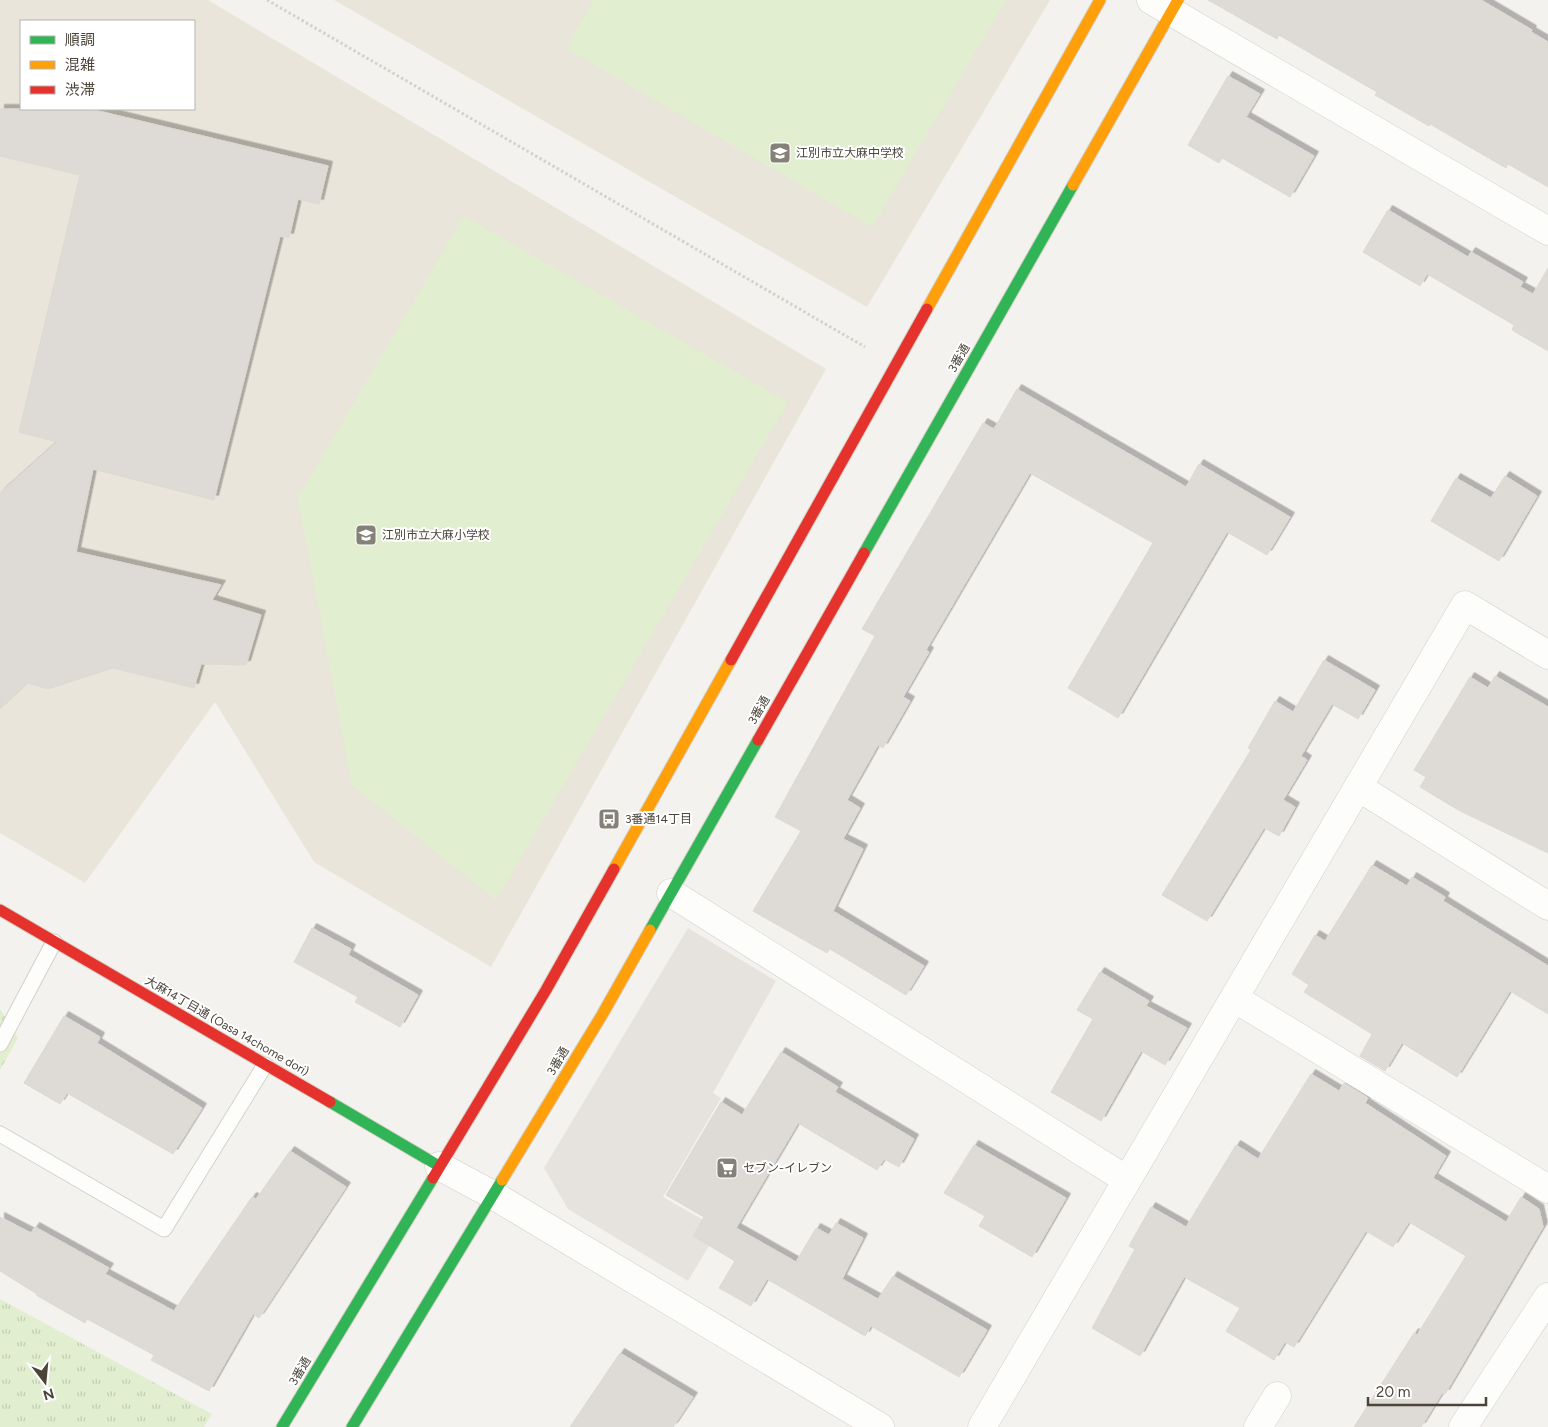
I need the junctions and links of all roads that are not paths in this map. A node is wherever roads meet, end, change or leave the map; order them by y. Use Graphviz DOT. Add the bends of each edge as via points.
graph roads {
  1 [pos="1100,0"];
  2 [pos="1167,4"];
  3 [pos="1548,231"];
  4 [pos="1548,655"];
  5 [pos="1358,787"];
  6 [pos="671,893"];
  7 [pos="1548,906"];
  8 [pos="0,910"];
  9 [pos="54,942"];
  10 [pos="1234,998"];
  11 [pos="0,1044"];
  12 [pos="265,1065"];
  13 [pos="0,1134"];
  14 [pos="439,1166"];
  15 [pos="1127,1180"];
  16 [pos="1548,1189"];
  17 [pos="493,1195"];
  18 [pos="1548,1297"];
  19 [pos="1277,1396"];
  20 [pos="282,1427"];
  21 [pos="352,1427"];
  22 [pos="880,1427"];
  23 [pos="982,1427"];
  24 [pos="1258,1427"];
  25 [pos="1463,1427"];
  1 -- 14 [label="street, 3番通" via="546,990"];
  2 -- 3 [label="street"];
  2 -- 6 [label="street, 3番通"];
  4 -- 5 [label="street" via="1465,605"];
  5 -- 7 [label="street"];
  5 -- 10 [label="street"];
  6 -- 15 [label="street"];
  6 -- 17 [label="street, 3番通" via="602,1015"];
  8 -- 9 [label="street, 大麻14丁目通 (Oasa 14chome dori)"];
  9 -- 11 [label="lane"];
  9 -- 12 [label="street, 大麻14丁目通 (Oasa 14chome dori)"];
  10 -- 15 [label="street"];
  10 -- 16 [label="street"];
  12 -- 13 [label="lane" via="164,1229"];
  12 -- 14 [label="street, 大麻14丁目通 (Oasa 14chome dori)"];
  14 -- 17 [label="street"];
  14 -- 20 [label="street, 3番通"];
  15 -- 23 [label="street"];
  17 -- 21 [label="street, 3番通"];
  17 -- 22 [label="street"];
  18 -- 25 [label="street"];
  19 -- 24 [label="street"];
}
